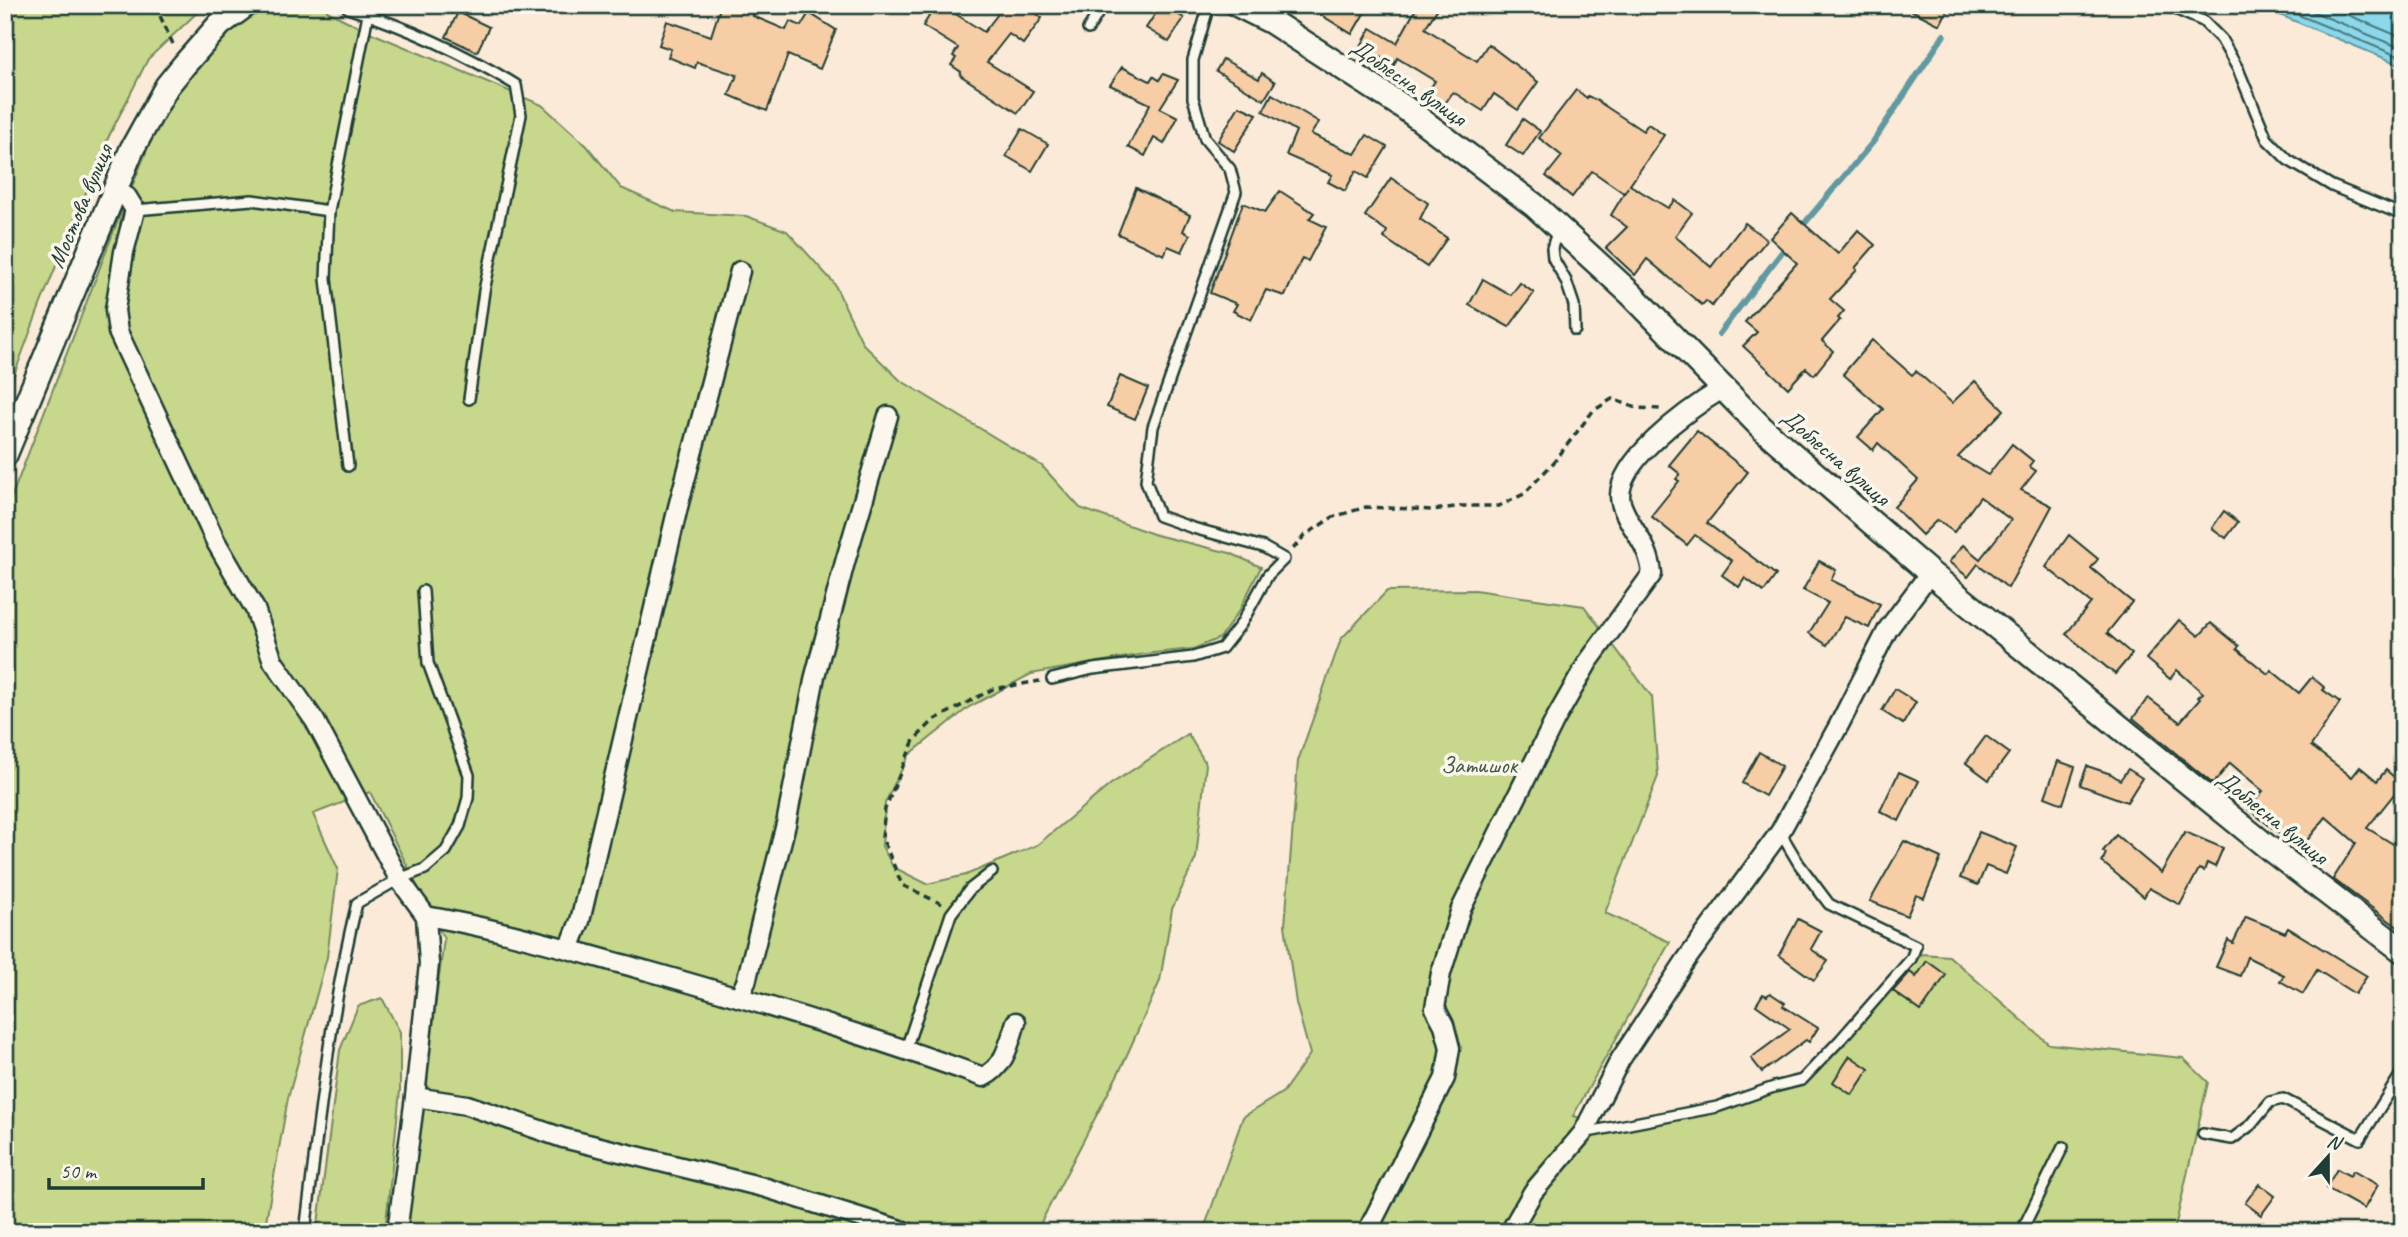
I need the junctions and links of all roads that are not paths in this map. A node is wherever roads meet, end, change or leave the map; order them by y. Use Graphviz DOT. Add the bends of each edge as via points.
graph roads {
  1 [pos="246,5"];
  2 [pos="347,5"];
  3 [pos="780,5"];
  4 [pos="792,5"];
  5 [pos="1103,5"];
  6 [pos="1209,5"];
  7 [pos="1238,5"];
  8 [pos="2166,5"];
  9 [pos="368,14"];
  10 [pos="1088,29"];
  11 [pos="114,189"];
  12 [pos="135,210"];
  13 [pos="329,211"];
  14 [pos="2403,215"];
  15 [pos="1558,228"];
  16 [pos="740,271"];
  17 [pos="1575,330"];
  18 [pos="1723,389"];
  19 [pos="469,399"];
  20 [pos="888,416"];
  21 [pos="5,455"];
  22 [pos="348,466"];
  23 [pos="1930,573"];
  24 [pos="423,592"];
  25 [pos="1052,678"];
  26 [pos="1780,832"];
  27 [pos="992,872"];
  28 [pos="399,879"];
  29 [pos="426,916"];
  30 [pos="569,949"];
  31 [pos="2403,951"];
  32 [pos="739,997"];
  33 [pos="1016,1022"];
  34 [pos="906,1049"];
  35 [pos="2403,1071"];
  36 [pos="415,1097"];
  37 [pos="1583,1133"];
  38 [pos="2203,1134"];
  39 [pos="2063,1147"];
  40 [pos="305,1232"];
  41 [pos="397,1232"];
  42 [pos="907,1232"];
  43 [pos="1367,1232"];
  44 [pos="1510,1232"];
  45 [pos="2021,1232"];
  1 -- 11 [label="street, Мостова вулиця" via="220,24 167,86"];
  2 -- 9 [label="lane"];
  3 -- 4 [label="lane"];
  5 -- 10 [label="lane"];
  6 -- 25 [label="lane" via="1193,60 1193,97 1205,139 1230,169 1236,192 1153,426 1146,481 1159,516 1263,547 1284,559 1268,575 1222,648 1193,657"];
  7 -- 15 [label="street, Доблесна вулиця" via="1405,108"];
  8 -- 14 [label="lane" via="2203,21 2221,39 2267,139 2288,160 2332,186"];
  9 -- 13 [label="lane"];
  9 -- 19 [label="lane" via="516,85 522,115 484,291"];
  11 -- 12 [label="street" via="127,197"];
  11 -- 21 [label="street, Мостова вулиця"];
  12 -- 13 [label="lane" via="252,200"];
  12 -- 28 [label="street" via="114,310 118,332 216,542 255,609 273,661 315,721"];
  13 -- 22 [label="lane" via="326,278"];
  15 -- 17 [label="lane" via="1553,258 1574,305"];
  15 -- 18 [label="street, Доблесна вулиця" via="1631,294"];
  16 -- 30 [label="street" via="678,507 580,921"];
  18 -- 23 [label="street, Доблесна вулиця"];
  18 -- 43 [label="street" via="1688,410 1635,460 1622,484 1620,503 1650,555 1652,574 1575,685 1461,909 1435,1008 1450,1048 1445,1078"];
  20 -- 32 [label="street" via="828,625 786,824"];
  23 -- 26 [label="street" via="1888,629"];
  23 -- 31 [label="street, Доблесна вулиця"];
  24 -- 28 [label="lane" via="428,663 469,775 468,798 446,851 425,869"];
  26 -- 37 [label="street" via="1620,1060"];
  26 -- 37 [label="lane" via="1829,904 1916,946 1911,959 1802,1080 1717,1107"];
  27 -- 34 [label="lane" via="970,889 951,914"];
  28 -- 29 [label="street"];
  28 -- 40 [label="lane" via="357,903 327,1054"];
  29 -- 30 [label="street"];
  29 -- 36 [label="street" via="429,964"];
  30 -- 32 [label="street"];
  32 -- 34 [label="street"];
  33 -- 34 [label="street" via="1005,1056 994,1072 983,1077"];
  35 -- 38 [label="lane" via="2360,1139 2283,1099 2270,1102 2232,1139"];
  36 -- 41 [label="street"];
  36 -- 42 [label="street" via="467,1105 563,1138 763,1187"];
  37 -- 44 [label="street" via="1532,1192"];
  39 -- 45 [label="lane"];
}
